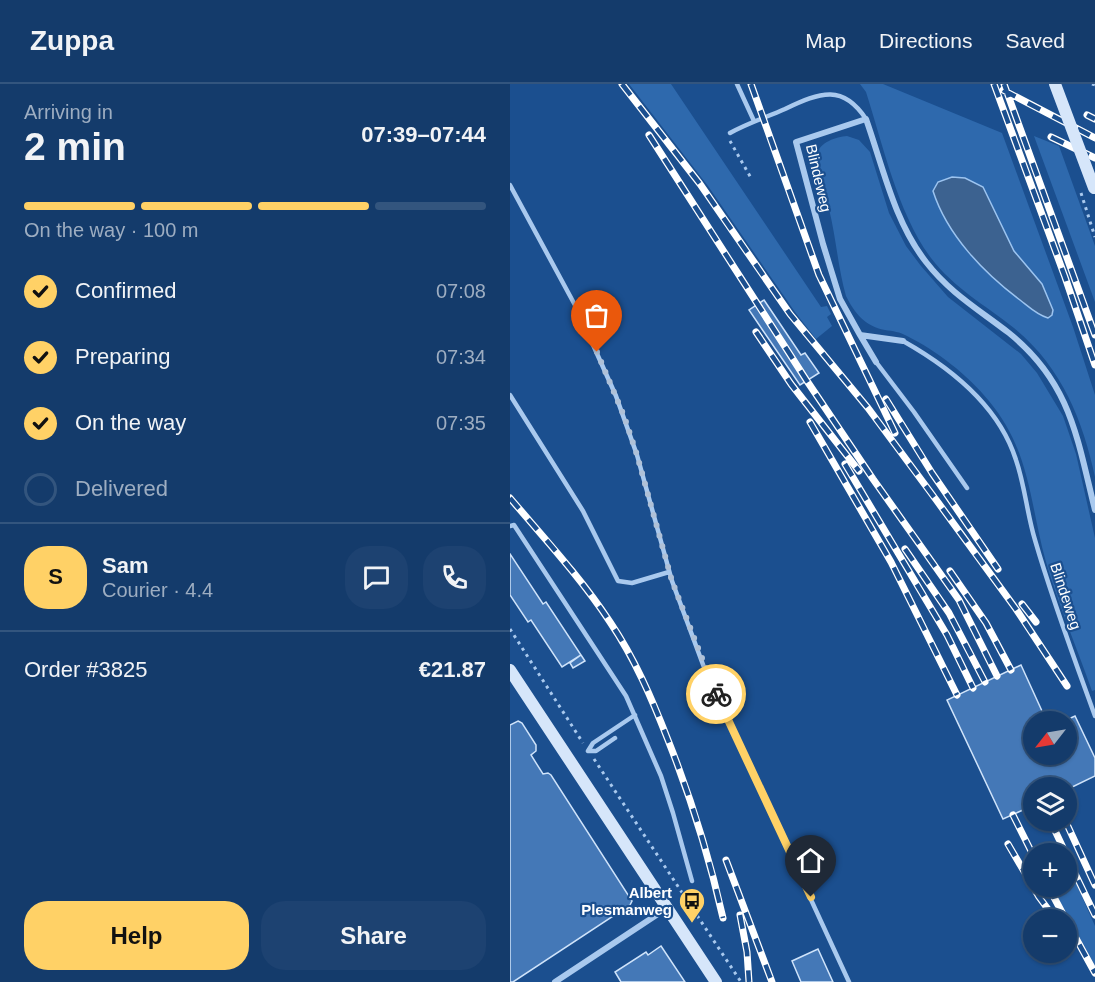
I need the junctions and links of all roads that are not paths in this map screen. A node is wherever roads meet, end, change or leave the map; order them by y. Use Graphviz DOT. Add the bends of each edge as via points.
graph roads {
  1 [pos="737,84"];
  2 [pos="1055,84"];
  3 [pos="821,88"];
  4 [pos="842,90"];
  5 [pos="866,119"];
  6 [pos="754,121"];
  7 [pos="730,133"];
  8 [pos="510,185"];
  9 [pos="1094,189"];
  10 [pos="860,335"];
  11 [pos="903,341"];
  12 [pos="876,362"];
  13 [pos="510,395"];
  14 [pos="967,488"];
  15 [pos="1095,510"];
  16 [pos="510,526"];
  17 [pos="669,572"];
  18 [pos="510,669"];
  19 [pos="635,715"];
  20 [pos="1095,716"];
  21 [pos="615,738"];
  22 [pos="692,881"];
  23 [pos="667,908"];
  24 [pos="564,976"];
  25 [pos="555,982"];
  26 [pos="568,982"];
  27 [pos="716,982"];
  28 [pos="849,982"];
  1 -- 6 [label="lane"];
  2 -- 9 [label="street, bridge"];
  3 -- 6 [label="lane"];
  4 -- 5 [label="lane" via="858,102"];
  5 -- 10 [label="street, Blindeweg" via="796,142 840,299"];
  5 -- 15 [label="street" via="899,215 919,252 953,291 1027,350 1059,392 1077,433"];
  6 -- 7 [label="lane"];
  8 -- 17 [label="lane" via="576,307 616,396 637,455"];
  10 -- 11 [label="street, Blindeweg"];
  10 -- 12 [label="street"];
  11 -- 20 [label="lane, Blindeweg" via="965,384 1007,438 1024,487 1034,538"];
  12 -- 14 [label="lane"];
  13 -- 17 [label="lane" via="583,511 618,582 632,583"];
  16 -- 19 [label="lane" via="514,525 604,660"];
  17 -- 28 [label="lane" via="711,685"];
  18 -- 23 [label="street"];
  19 -- 21 [label="lane" via="592,743 588,751 596,751"];
  19 -- 22 [label="lane" via="670,803"];
  23 -- 24 [label="street"];
  23 -- 27 [label="street"];
  24 -- 25 [label="street"];
  24 -- 26 [label="street"];
}
